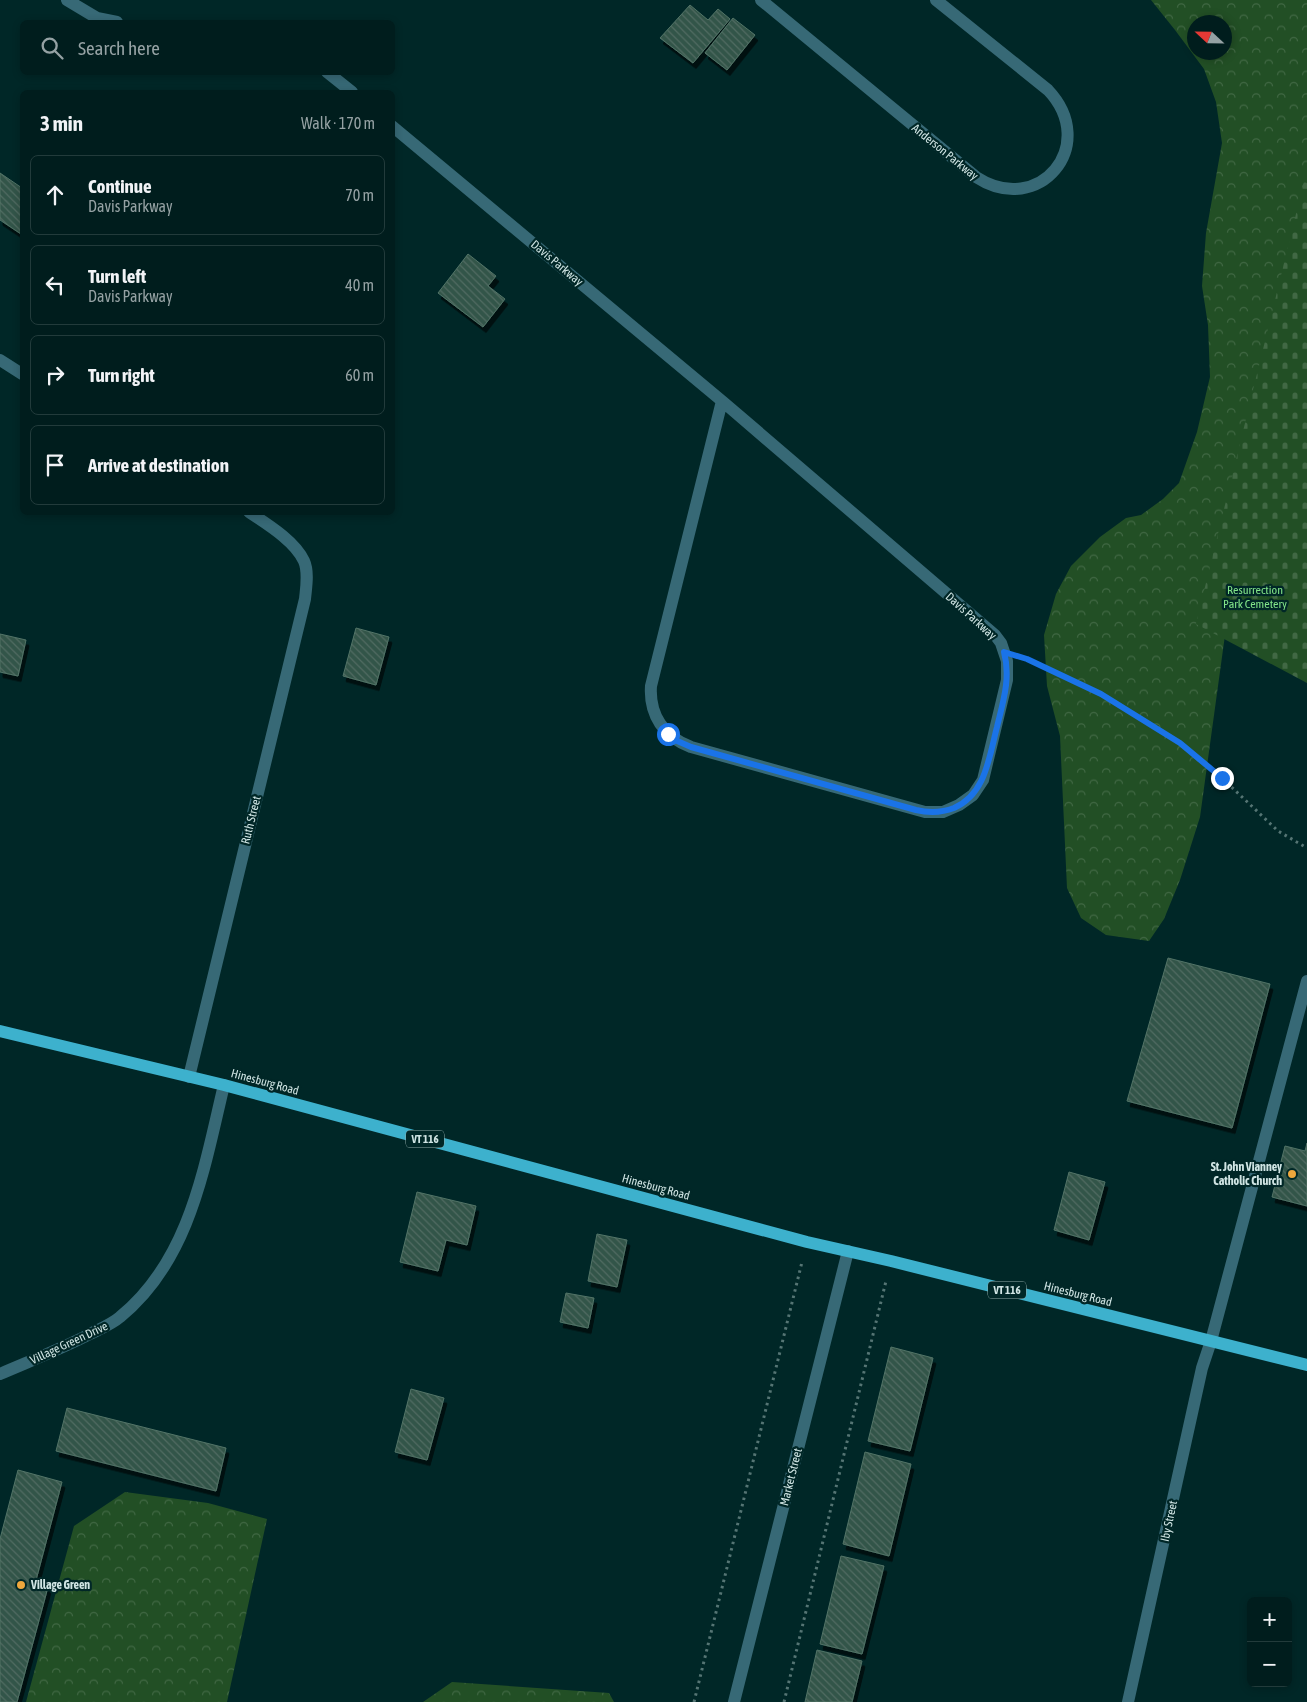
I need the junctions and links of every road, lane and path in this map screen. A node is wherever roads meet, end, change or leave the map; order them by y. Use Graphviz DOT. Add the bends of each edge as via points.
graph roads {
  1 [pos="67,0"];
  2 [pos="761,0"];
  3 [pos="936,0"];
  4 [pos="108,20"];
  5 [pos="332,75"];
  6 [pos="350,90"];
  7 [pos="395,128"];
  8 [pos="0,360"];
  9 [pos="20,373"];
  10 [pos="722,401"];
  11 [pos="253,515"];
  12 [pos="1004,652"];
  13 [pos="1307,848"];
  14 [pos="1307,981"];
  15 [pos="0,1031"];
  16 [pos="189,1077"];
  17 [pos="224,1085"];
  18 [pos="806,1242"];
  19 [pos="848,1251"];
  20 [pos="891,1261"];
  21 [pos="1211,1341"];
  22 [pos="1307,1365"];
  23 [pos="0,1374"];
  24 [pos="694,1702"];
  25 [pos="734,1702"];
  26 [pos="784,1702"];
  27 [pos="1128,1702"];
  1 -- 4 [label="street"];
  2 -- 3 [label="street, Anderson Parkway" via="987,184 998,189 1023,189 1046,179 1062,159 1066,147 1067,122 1063,110 1048,90"];
  5 -- 6 [label="street"];
  7 -- 10 [label="street, Davis Parkway"];
  8 -- 9 [label="street"];
  10 -- 12 [label="street, Davis Parkway" via="988,629 1001,643"];
  10 -- 12 [label="street, Davis Parkway" via="650,686 654,712 668,734 691,747 916,810 943,812 966,800 983,780 1006,689 1008,671"];
  11 -- 16 [label="street, Ruth Street" via="292,544 305,561 305,599"];
  12 -- 13 [label="path" via="1035,662 1101,694 1180,743 1278,831"];
  14 -- 21 [label="street, Iby Street"];
  15 -- 16 [label="main road, Hinesburg Road / VT 116"];
  16 -- 17 [label="main road, Hinesburg Road / VT 116"];
  17 -- 18 [label="main road, Hinesburg Road / VT 116"];
  17 -- 23 [label="street, Village Green Drive" via="197,1195 176,1247 150,1286 119,1318 79,1340"];
  18 -- 19 [label="main road, Hinesburg Road / VT 116"];
  18 -- 24 [label="path"];
  19 -- 20 [label="main road, Hinesburg Road / VT 116"];
  19 -- 25 [label="street, Market Street"];
  20 -- 21 [label="main road, Hinesburg Road / VT 116"];
  20 -- 26 [label="path"];
  21 -- 22 [label="main road, Hinesburg Road / VT 116"];
  21 -- 27 [label="street, Iby Street" via="1202,1368"];
}
